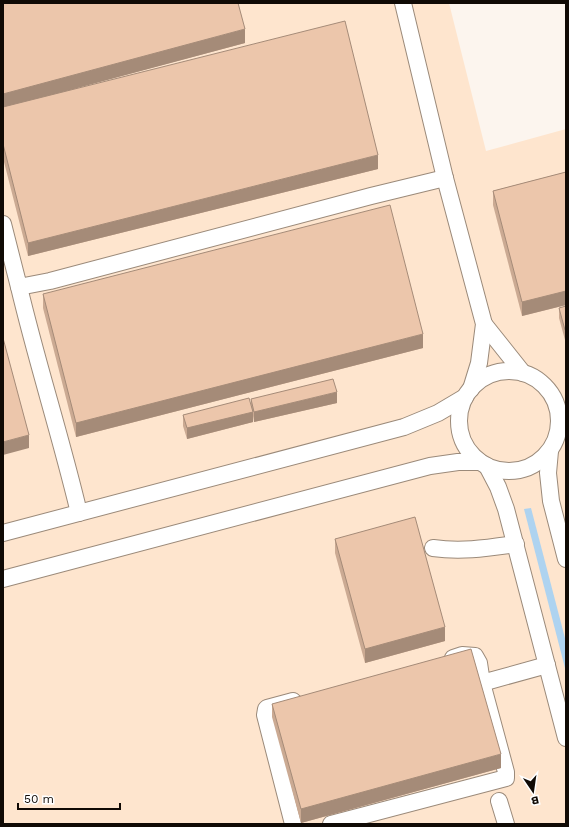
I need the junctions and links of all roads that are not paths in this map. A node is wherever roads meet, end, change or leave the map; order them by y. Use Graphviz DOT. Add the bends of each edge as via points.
graph roads {
  1 [pos="403,3"];
  2 [pos="446,178"];
  3 [pos="3,224"];
  4 [pos="20,287"];
  5 [pos="484,324"];
  6 [pos="523,373"];
  7 [pos="548,389"];
  8 [pos="566,392"];
  9 [pos="468,393"];
  10 [pos="557,443"];
  11 [pos="483,464"];
  12 [pos="79,513"];
  13 [pos="3,533"];
  14 [pos="516,544"];
  15 [pos="433,548"];
  16 [pos="566,559"];
  17 [pos="3,578"];
  18 [pos="440,662"];
  19 [pos="547,665"];
  20 [pos="482,683"];
  21 [pos="305,698"];
  22 [pos="566,738"];
  23 [pos="499,801"];
  24 [pos="293,824"];
  25 [pos="330,824"];
  26 [pos="506,824"];
  1 -- 2 [label="street"];
  2 -- 4 [label="street"];
  2 -- 5 [label="street"];
  3 -- 4 [label="street"];
  4 -- 12 [label="street" via="67,459"];
  5 -- 6 [label="street"];
  5 -- 9 [label="street" via="479,363"];
  6 -- 7 [label="street" via="532,376"];
  6 -- 9 [label="street" via="509,372 486,377"];
  7 -- 8 [label="street"];
  7 -- 10 [label="street" via="559,414"];
  9 -- 11 [label="street" via="459,414 460,433 467,449"];
  9 -- 12 [label="street" via="438,413 404,427"];
  10 -- 11 [label="street" via="535,464 516,471 496,470"];
  10 -- 16 [label="street" via="548,473 551,501"];
  11 -- 14 [label="street" via="498,487"];
  11 -- 17 [label="street" via="458,462 430,466"];
  12 -- 13 [label="street"];
  14 -- 15 [label="street" via="468,550"];
  14 -- 19 [label="street"];
  18 -- 20 [label="street" via="462,656 475,656"];
  19 -- 20 [label="street"];
  19 -- 22 [label="street"];
  20 -- 25 [label="street" via="506,778"];
  21 -- 24 [label="street" via="266,709 266,719"];
  23 -- 26 [label="street"];
}
